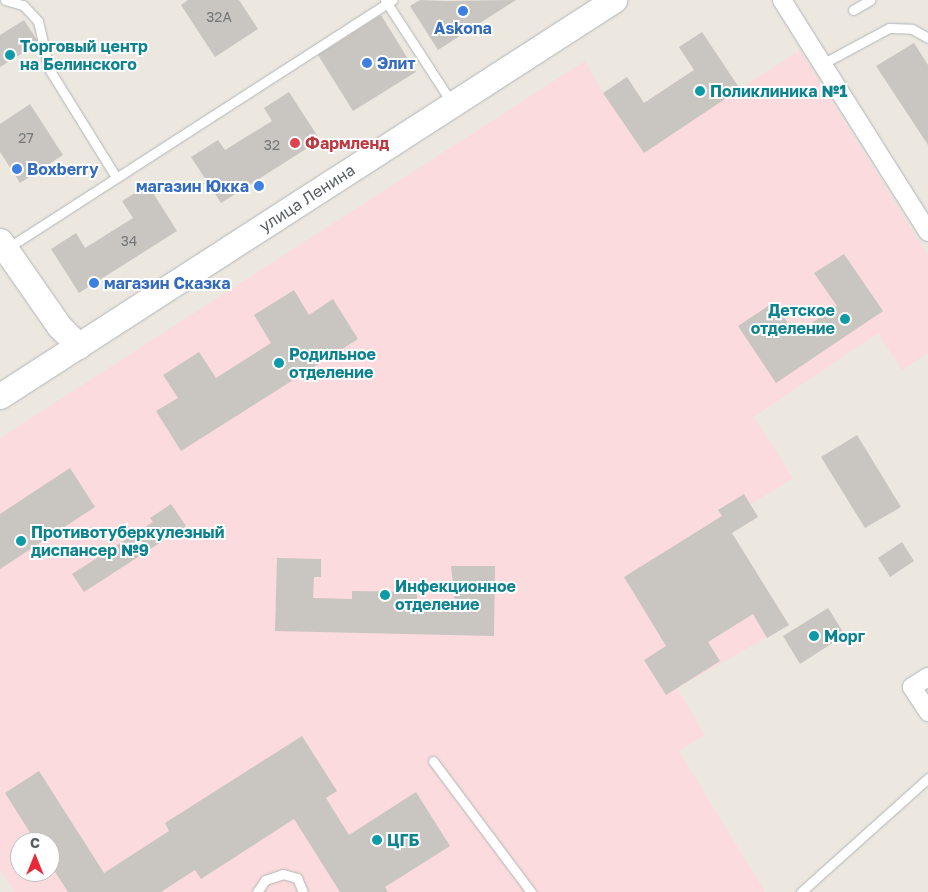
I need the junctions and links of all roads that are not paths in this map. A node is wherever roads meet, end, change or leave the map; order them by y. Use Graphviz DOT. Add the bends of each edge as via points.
graph roads {
  1 [pos="5,0"];
  2 [pos="614,0"];
  3 [pos="782,0"];
  4 [pos="870,0"];
  5 [pos="389,1"];
  6 [pos="853,10"];
  7 [pos="928,38"];
  8 [pos="826,70"];
  9 [pos="452,104"];
  10 [pos="116,177"];
  11 [pos="928,232"];
  12 [pos="2,248"];
  13 [pos="79,346"];
  14 [pos="0,396"];
  15 [pos="928,677"];
  16 [pos="928,712"];
  17 [pos="433,761"];
  18 [pos="928,778"];
  19 [pos="257,892"];
  20 [pos="303,892"];
  21 [pos="531,892"];
  22 [pos="800,892"];
  1 -- 10 [label="lane" via="23,4 38,21 49,68"];
  2 -- 9 [label="main road, улица Ленина"];
  3 -- 8 [label="street"];
  4 -- 6 [label="lane"];
  5 -- 9 [label="lane"];
  5 -- 10 [label="lane"];
  7 -- 8 [label="lane" via="912,29 889,28"];
  8 -- 11 [label="street"];
  9 -- 13 [label="main road, улица Ленина"];
  10 -- 12 [label="lane"];
  12 -- 13 [label="main road" via="59,326"];
  13 -- 14 [label="main road, улица Ленина"];
  15 -- 16 [label="street" via="912,687"];
  17 -- 21 [label="lane"];
  18 -- 22 [label="lane"];
  19 -- 20 [label="lane" via="265,880 283,874 297,878"];
}
